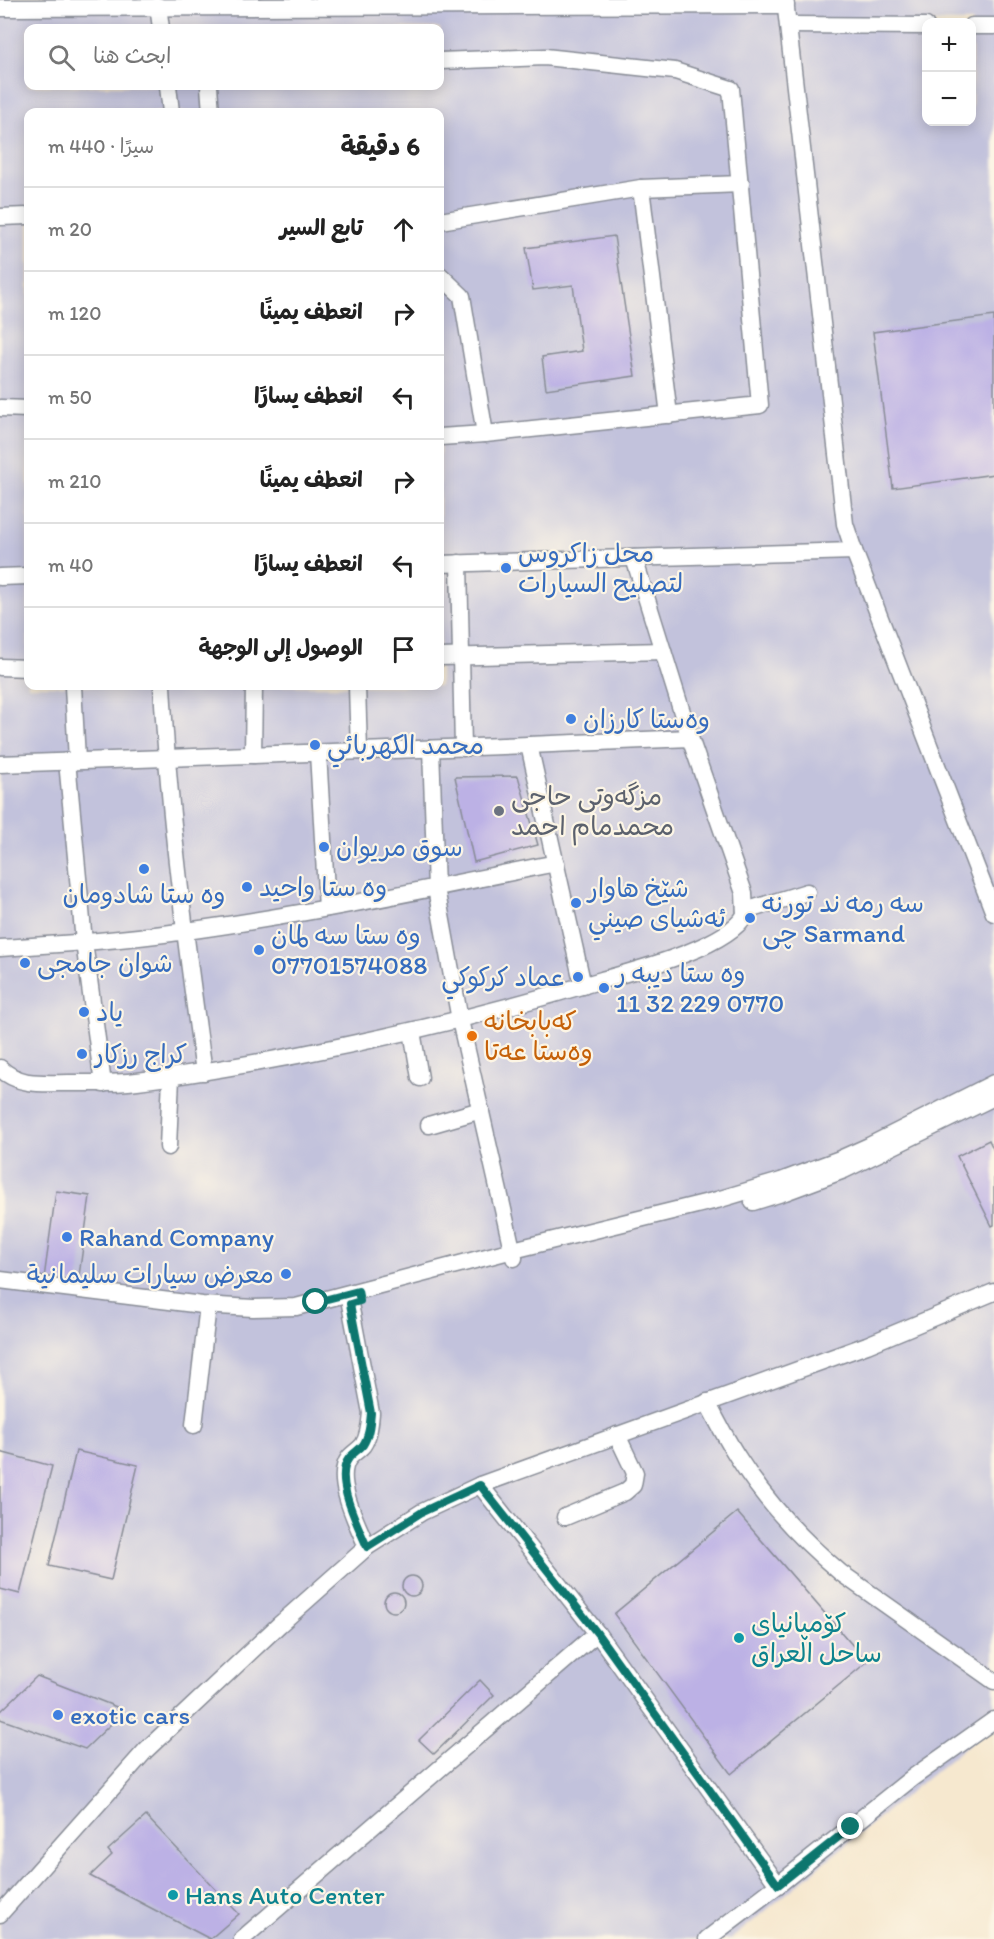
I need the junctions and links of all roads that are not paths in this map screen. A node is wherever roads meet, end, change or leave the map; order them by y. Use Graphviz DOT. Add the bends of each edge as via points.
graph roads {
  1 [pos="521,3"];
  2 [pos="786,3"];
  3 [pos="10,5"];
  4 [pos="158,6"];
  5 [pos="160,24"];
  6 [pos="789,26"];
  7 [pos="922,26"];
  8 [pos="976,26"];
  9 [pos="994,26"];
  10 [pos="444,61"];
  11 [pos="168,90"];
  12 [pos="209,90"];
  13 [pos="171,108"];
  14 [pos="211,108"];
  15 [pos="741,184"];
  16 [pos="641,188"];
  17 [pos="24,216"];
  18 [pos="0,217"];
  19 [pos="444,220"];
  20 [pos="444,278"];
  21 [pos="0,408"];
  22 [pos="24,409"];
  23 [pos="669,415"];
  24 [pos="486,434"];
  25 [pos="444,437"];
  26 [pos="854,551"];
  27 [pos="634,558"];
  28 [pos="459,563"];
  29 [pos="444,564"];
  30 [pos="24,576"];
  31 [pos="0,577"];
  32 [pos="663,651"];
  33 [pos="444,657"];
  34 [pos="460,657"];
  35 [pos="0,667"];
  36 [pos="24,668"];
  37 [pos="73,690"];
  38 [pos="162,690"];
  39 [pos="254,690"];
  40 [pos="357,690"];
  41 [pos="690,738"];
  42 [pos="529,745"];
  43 [pos="463,748"];
  44 [pos="431,749"];
  45 [pos="359,751"];
  46 [pos="318,753"];
  47 [pos="253,755"];
  48 [pos="166,758"];
  49 [pos="72,761"];
  50 [pos="0,764"];
  51 [pos="556,863"];
  52 [pos="436,888"];
  53 [pos="807,892"];
  54 [pos="327,908"];
  55 [pos="745,911"];
  56 [pos="994,913"];
  57 [pos="184,932"];
  58 [pos="84,942"];
  59 [pos="0,948"];
  60 [pos="584,986"];
  61 [pos="460,1020"];
  62 [pos="412,1031"];
  63 [pos="0,1068"];
  64 [pos="204,1072"];
  65 [pos="171,1077"];
  66 [pos="420,1078"];
  67 [pos="103,1083"];
  68 [pos="994,1083"];
  69 [pos="994,1097"];
  70 [pos="481,1110"];
  71 [pos="429,1125"];
  72 [pos="168,1147"];
  73 [pos="783,1187"];
  74 [pos="514,1255"];
  75 [pos="0,1280"];
  76 [pos="0,1290"];
  77 [pos="994,1292"];
  78 [pos="356,1299"];
  79 [pos="203,1311"];
  80 [pos="707,1402"];
  81 [pos="194,1425"];
  82 [pos="618,1435"];
  83 [pos="480,1485"];
  84 [pos="565,1517"];
  85 [pos="367,1547"];
  86 [pos="597,1633"];
  87 [pos="994,1681"];
  88 [pos="994,1720"];
  89 [pos="778,1885"];
  90 [pos="0,1914"];
  91 [pos="242,1939"];
  92 [pos="707,1939"];
  1 -- 2 [label="street"];
  1 -- 4 [label="street"];
  2 -- 6 [label="street"];
  3 -- 4 [label="street"];
  4 -- 5 [label="street"];
  6 -- 7 [label="street"];
  6 -- 26 [label="street" via="845,524"];
  8 -- 9 [label="street"];
  10 -- 15 [label="street" via="545,57 675,71 731,89"];
  11 -- 13 [label="street"];
  12 -- 14 [label="street"];
  15 -- 16 [label="street"];
  15 -- 23 [label="street" via="760,405"];
  16 -- 19 [label="street"];
  16 -- 23 [label="street"];
  17 -- 18 [label="street"];
  20 -- 24 [label="street" via="462,296"];
  21 -- 22 [label="street"];
  23 -- 24 [label="street"];
  24 -- 25 [label="street"];
  26 -- 27 [label="street"];
  26 -- 56 [label="street"];
  27 -- 28 [label="street"];
  27 -- 32 [label="street"];
  28 -- 29 [label="street"];
  28 -- 34 [label="street"];
  30 -- 31 [label="street"];
  32 -- 34 [label="street"];
  32 -- 41 [label="street"];
  33 -- 34 [label="street"];
  34 -- 43 [label="street"];
  35 -- 36 [label="street"];
  37 -- 49 [label="street"];
  38 -- 48 [label="street"];
  39 -- 47 [label="street"];
  40 -- 45 [label="street"];
  41 -- 42 [label="street"];
  41 -- 55 [label="street" via="744,893"];
  42 -- 43 [label="street"];
  42 -- 51 [label="street"];
  43 -- 44 [label="street"];
  44 -- 45 [label="street"];
  44 -- 52 [label="street"];
  45 -- 46 [label="street"];
  46 -- 47 [label="street"];
  46 -- 54 [label="street"];
  47 -- 48 [label="street"];
  48 -- 49 [label="street"];
  48 -- 57 [label="street"];
  49 -- 50 [label="street"];
  49 -- 58 [label="street"];
  51 -- 52 [label="street"];
  51 -- 60 [label="street"];
  52 -- 54 [label="street"];
  52 -- 61 [label="street"];
  53 -- 55 [label="street"];
  54 -- 57 [label="street"];
  55 -- 60 [label="street" via="732,930 709,943"];
  57 -- 58 [label="street"];
  57 -- 64 [label="street"];
  58 -- 59 [label="street"];
  58 -- 67 [label="street"];
  60 -- 61 [label="street"];
  61 -- 62 [label="street"];
  61 -- 70 [label="street"];
  62 -- 64 [label="street"];
  62 -- 66 [label="street"];
  63 -- 67 [label="street" via="17,1080 31,1083"];
  64 -- 65 [label="street"];
  65 -- 67 [label="street"];
  65 -- 72 [label="street"];
  68 -- 73 [label="street"];
  69 -- 73 [label="street" via="844,1170"];
  70 -- 71 [label="street"];
  70 -- 74 [label="street"];
  73 -- 74 [label="street" via="717,1200"];
  74 -- 78 [label="street"];
  75 -- 79 [label="street"];
  76 -- 79 [label="street"];
  77 -- 80 [label="street" via="867,1345"];
  78 -- 79 [label="street" via="274,1309"];
  78 -- 85 [label="street" via="370,1428 364,1443 348,1459 343,1485"];
  79 -- 81 [label="street"];
  80 -- 82 [label="street"];
  80 -- 87 [label="street" via="754,1480 821,1556"];
  82 -- 83 [label="street"];
  82 -- 84 [label="street" via="635,1473 633,1485"];
  83 -- 85 [label="street" via="422,1512"];
  83 -- 86 [label="street"];
  85 -- 90 [label="street" via="146,1750"];
  86 -- 89 [label="street"];
  86 -- 91 [label="street"];
  88 -- 89 [label="street" via="912,1778"];
  89 -- 92 [label="street"];
}
